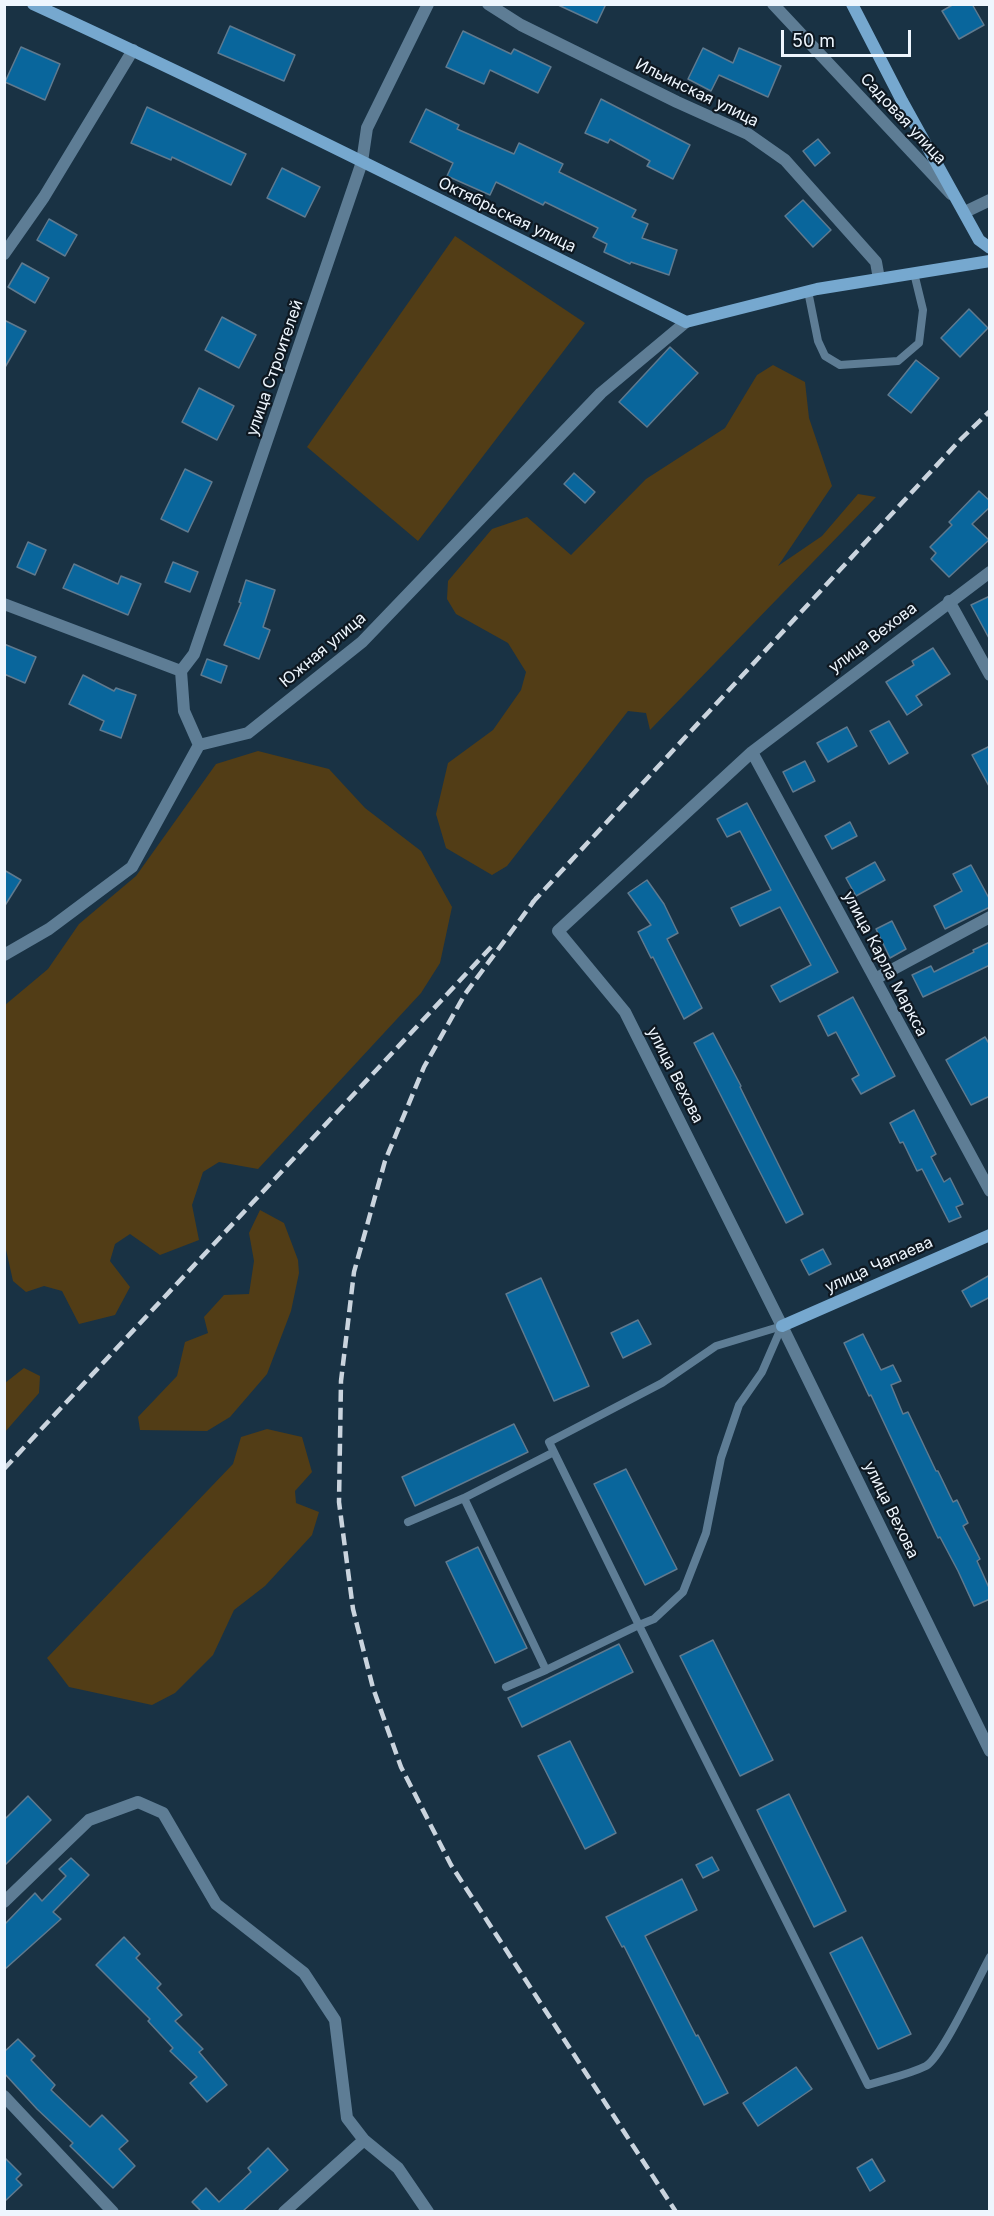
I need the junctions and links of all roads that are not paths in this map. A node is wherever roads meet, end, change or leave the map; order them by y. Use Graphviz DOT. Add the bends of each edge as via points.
graph roads {
  1 [pos="33,4"];
  2 [pos="428,4"];
  3 [pos="488,4"];
  4 [pos="773,4"];
  5 [pos="852,4"];
  6 [pos="133,50"];
  7 [pos="362,162"];
  8 [pos="990,200"];
  9 [pos="962,207"];
  10 [pos="990,248"];
  11 [pos="4,254"];
  12 [pos="990,261"];
  13 [pos="914,273"];
  14 [pos="879,279"];
  15 [pos="808,291"];
  16 [pos="686,322"];
  17 [pos="990,572"];
  18 [pos="949,601"];
  19 [pos="4,604"];
  20 [pos="182,671"];
  21 [pos="990,675"];
  22 [pos="199,745"];
  23 [pos="752,752"];
  24 [pos="990,917"];
  25 [pos="4,955"];
  26 [pos="875,979"];
  27 [pos="990,1191"];
  28 [pos="990,1235"];
  29 [pos="782,1326"];
  30 [pos="554,1452"];
  31 [pos="464,1498"];
  32 [pos="408,1522"];
  33 [pos="639,1625"];
  34 [pos="546,1670"];
  35 [pos="506,1687"];
  36 [pos="990,1750"];
  37 [pos="4,1902"];
  38 [pos="990,1957"];
  39 [pos="4,2096"];
  40 [pos="364,2140"];
  41 [pos="113,2211"];
  42 [pos="284,2211"];
  43 [pos="428,2211"];
  1 -- 6 [label="street, Октябрьская улица"];
  2 -- 7 [label="street, улица Строителей" via="367,128"];
  3 -- 14 [label="street, Ильинская улица" via="521,25 748,134 785,160 876,262"];
  4 -- 9 [label="street, Садовая улица"];
  5 -- 9 [label="street"];
  6 -- 7 [label="street, Октябрьская улица"];
  6 -- 11 [label="street" via="44,197"];
  7 -- 16 [label="street, Октябрьская улица"];
  7 -- 20 [label="street, улица Строителей" via="194,654"];
  8 -- 9 [label="street"];
  9 -- 10 [label="street" via="979,240"];
  12 -- 13 [label="street"];
  13 -- 14 [label="street"];
  13 -- 15 [label="lane" via="923,310 919,343 898,361 840,365 825,356"];
  14 -- 15 [label="street"];
  15 -- 16 [label="street"];
  16 -- 22 [label="street, Южная улица" via="601,393 362,642 248,733"];
  17 -- 18 [label="street, улица Вехова"];
  18 -- 21 [label="street"];
  18 -- 23 [label="street, улица Вехова"];
  19 -- 20 [label="street"];
  20 -- 22 [label="street" via="184,711"];
  22 -- 25 [label="street" via="132,867 49,929"];
  23 -- 26 [label="street, улица Карла Маркса"];
  23 -- 29 [label="street, улица Вехова" via="558,931 625,1012"];
  24 -- 26 [label="street"];
  26 -- 27 [label="street, улица Карла Маркса"];
  28 -- 29 [label="street, улица Чапаева"];
  29 -- 30 [label="lane" via="716,1346 662,1383 549,1442"];
  29 -- 33 [label="lane" via="762,1372 739,1405 721,1458 706,1533 683,1592 654,1619"];
  29 -- 36 [label="street, улица Вехова"];
  30 -- 31 [label="lane"];
  30 -- 33 [label="lane"];
  31 -- 32 [label="lane"];
  31 -- 34 [label="lane"];
  33 -- 34 [label="lane"];
  33 -- 38 [label="lane" via="868,2085 927,2065 939,2051"];
  34 -- 35 [label="lane"];
  37 -- 40 [label="street" via="89,1820 138,1802 163,1813 216,1904 304,1973 335,2020 347,2118"];
  39 -- 41 [label="street"];
  40 -- 42 [label="street"];
  40 -- 43 [label="street" via="398,2168"];
}
